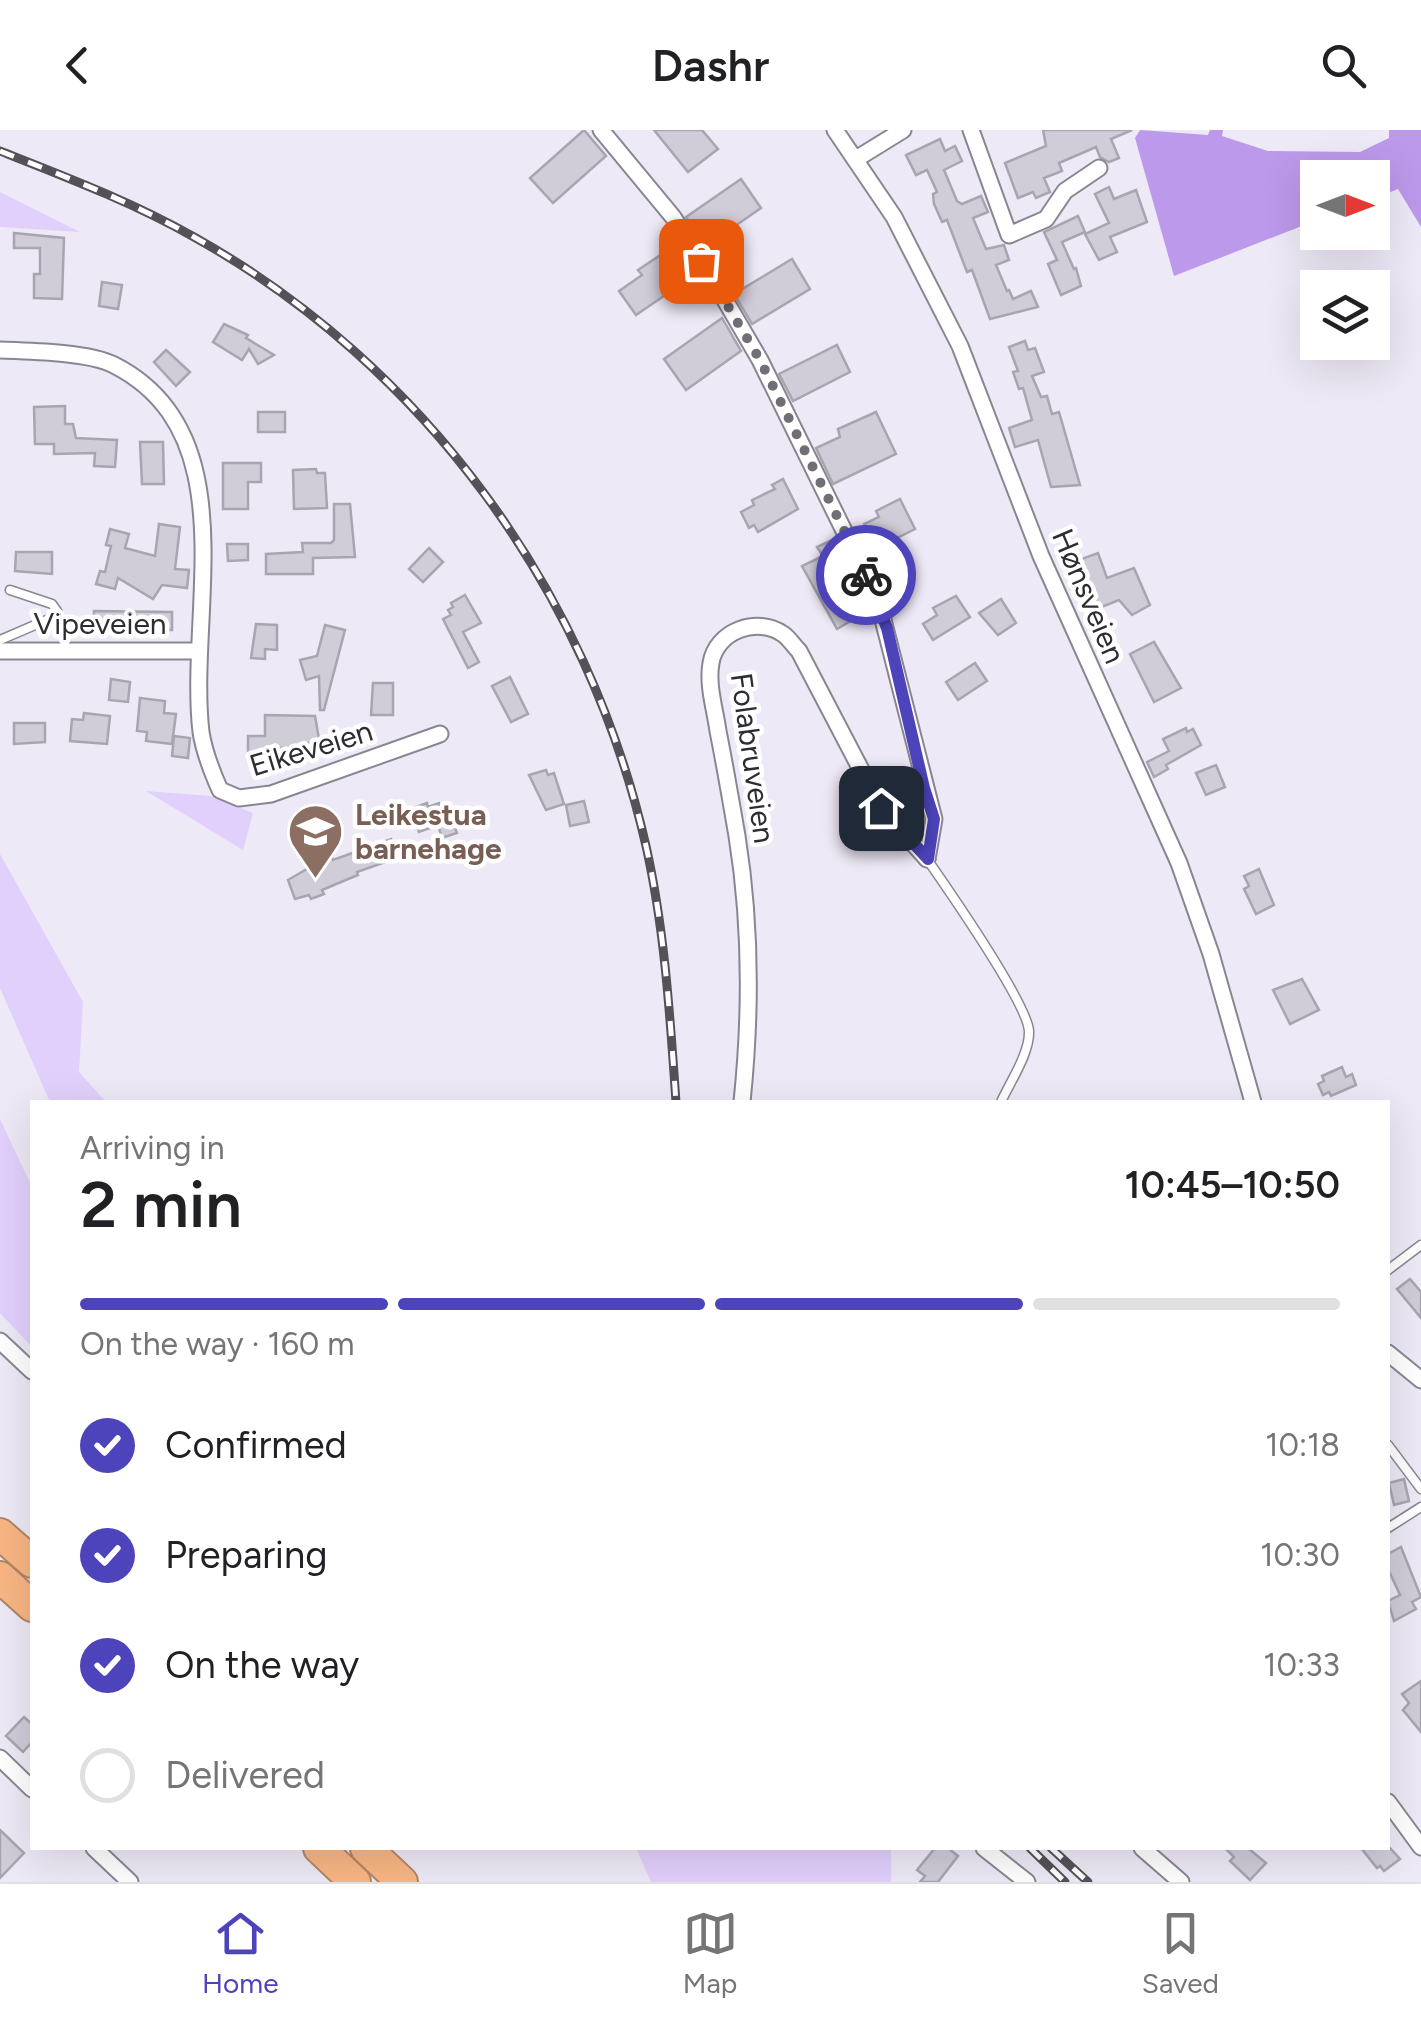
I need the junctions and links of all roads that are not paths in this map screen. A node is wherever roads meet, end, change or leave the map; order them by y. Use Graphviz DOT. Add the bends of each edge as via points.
graph roads {
  1 [pos="601,130"];
  2 [pos="835,130"];
  3 [pos="902,130"];
  4 [pos="971,130"];
  5 [pos="856,159"];
  6 [pos="1098,168"];
  7 [pos="0,350"];
  8 [pos="10,590"];
  9 [pos="0,640"];
  10 [pos="0,650"];
  11 [pos="199,651"];
  12 [pos="440,734"];
  13 [pos="928,859"];
  14 [pos="742,1100"];
  15 [pos="1003,1100"];
  16 [pos="1252,1100"];
  17 [pos="1421,1245"];
  18 [pos="1390,1268"];
  19 [pos="0,1341"];
  20 [pos="1390,1356"];
  21 [pos="30,1369"];
  22 [pos="1421,1380"];
  23 [pos="1390,1448"];
  24 [pos="1421,1489"];
  25 [pos="1421,1508"];
  26 [pos="1390,1527"];
  27 [pos="0,1534"];
  28 [pos="30,1560"];
  29 [pos="0,1578"];
  30 [pos="30,1604"];
  31 [pos="0,1758"];
  32 [pos="30,1787"];
  33 [pos="1390,1805"];
  34 [pos="1421,1847"];
  35 [pos="96,1850"];
  36 [pos="321,1850"];
  37 [pos="368,1850"];
  38 [pos="987,1850"];
  39 [pos="1144,1850"];
  40 [pos="130,1882"];
  41 [pos="356,1882"];
  42 [pos="402,1882"];
  43 [pos="1027,1882"];
  44 [pos="1180,1882"];
  1 -- 13 [label="street" via="673,217 718,288 878,600 934,819"];
  2 -- 5 [label="street, Hønsveien"];
  3 -- 5 [label="street"];
  4 -- 6 [label="street" via="1009,235 1046,219 1065,191"];
  5 -- 16 [label="street, Hønsveien" via="894,217 960,346 1041,556 1179,863"];
  7 -- 11 [label="street, Eikeveien" via="111,363 170,410 185,435 200,494"];
  8 -- 9 [label="lane" via="57,610"];
  10 -- 11 [label="street, Vipeveien"];
  11 -- 12 [label="street, Eikeveien" via="201,735 220,790 239,798 271,794"];
  13 -- 14 [label="street, Folabruveien" via="881,808 799,650 782,633 757,625 727,636 710,666 744,906"];
  13 -- 15 [label="lane" via="1027,1022 1027,1044"];
  17 -- 18 [label="lane"];
  19 -- 21 [label="street"];
  20 -- 22 [label="street"];
  23 -- 24 [label="lane"];
  25 -- 26 [label="lane"];
  27 -- 28 [label="highway"];
  29 -- 30 [label="highway"];
  31 -- 32 [label="street"];
  33 -- 34 [label="street"];
  35 -- 40 [label="street"];
  36 -- 41 [label="highway"];
  37 -- 42 [label="highway"];
  38 -- 43 [label="street"];
  39 -- 44 [label="street"];
}
